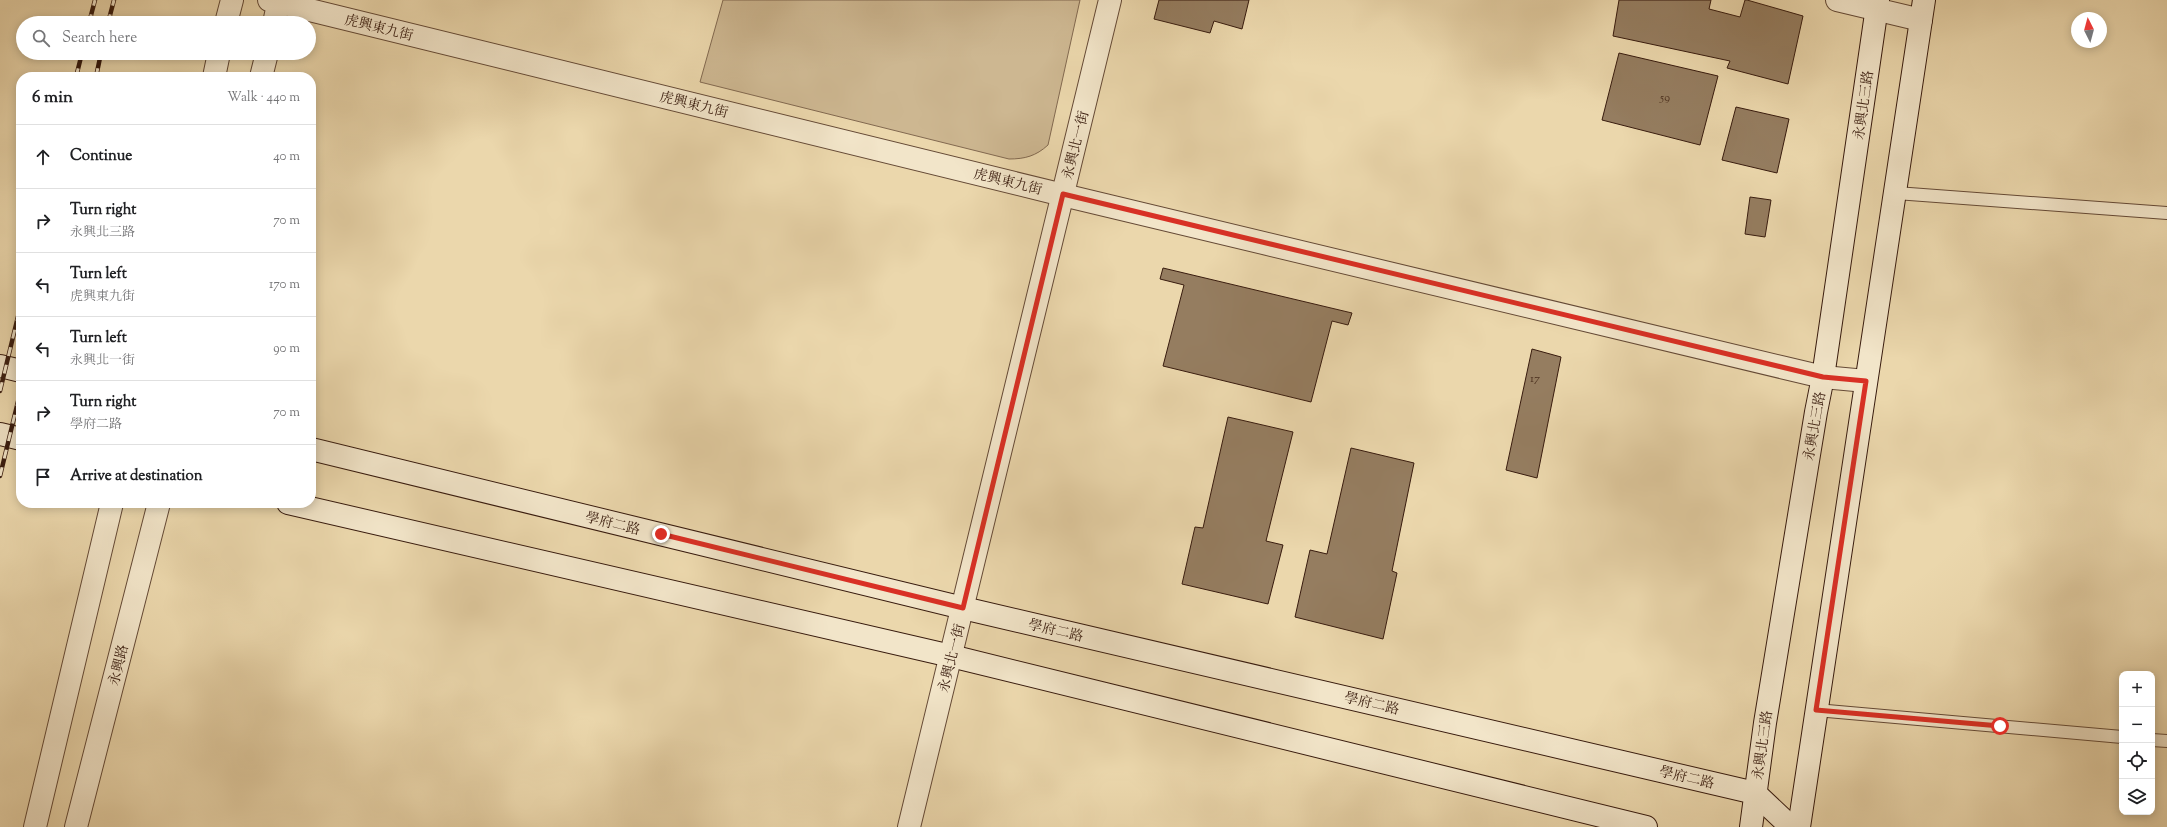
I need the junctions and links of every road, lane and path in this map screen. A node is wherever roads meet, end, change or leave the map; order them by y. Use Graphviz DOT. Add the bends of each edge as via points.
graph roads {
  1 [pos="232,0"];
  2 [pos="1110,0"];
  3 [pos="1837,0"];
  4 [pos="1877,5"];
  5 [pos="275,6"];
  6 [pos="1922,10"];
  7 [pos="228,16"];
  8 [pos="218,60"];
  9 [pos="265,60"];
  10 [pos="215,72"];
  11 [pos="262,72"];
  12 [pos="1896,193"];
  13 [pos="1063,194"];
  14 [pos="2167,213"];
  15 [pos="0,366"];
  16 [pos="16,370"];
  17 [pos="1823,377"];
  18 [pos="1866,381"];
  19 [pos="0,434"];
  20 [pos="16,438"];
  21 [pos="316,450"];
  22 [pos="111,508"];
  23 [pos="158,508"];
  24 [pos="310,508"];
  25 [pos="963,608"];
  26 [pos="951,656"];
  27 [pos="1816,710"];
  28 [pos="2119,737"];
  29 [pos="2155,740"];
  30 [pos="2167,741"];
  31 [pos="1756,793"];
  32 [pos="35,827"];
  33 [pos="76,827"];
  34 [pos="910,827"];
  35 [pos="1646,827"];
  36 [pos="1751,827"];
  37 [pos="1791,827"];
  38 [pos="1799,827"];
  1 -- 7 [label="street"];
  2 -- 13 [label="street, 永興北一街"];
  3 -- 4 [label="street"];
  4 -- 6 [label="street"];
  4 -- 17 [label="street, 永興北三路"];
  5 -- 13 [label="street, 虎興東九街"];
  6 -- 12 [label="street"];
  8 -- 10 [label="street"];
  9 -- 11 [label="street"];
  12 -- 14 [label="lane"];
  12 -- 18 [label="street"];
  13 -- 17 [label="street, 虎興東九街"];
  13 -- 25 [label="street, 永興北一街"];
  15 -- 16 [label="street"];
  17 -- 18 [label="street, 虎興東九街"];
  17 -- 31 [label="street, 永興北三路" via="1766,715"];
  18 -- 27 [label="street"];
  19 -- 20 [label="street"];
  21 -- 25 [label="street, 學府二路"];
  22 -- 32 [label="street"];
  23 -- 33 [label="street, 永興路"];
  24 -- 26 [label="street"];
  25 -- 26 [label="street, 永興北一街"];
  25 -- 31 [label="street, 學府二路"];
  26 -- 34 [label="street, 永興北一街"];
  26 -- 35 [label="street"];
  27 -- 28 [label="lane"];
  27 -- 38 [label="street"];
  29 -- 30 [label="lane"];
  31 -- 36 [label="street, 永興北三路"];
  31 -- 37 [label="street"];
}
